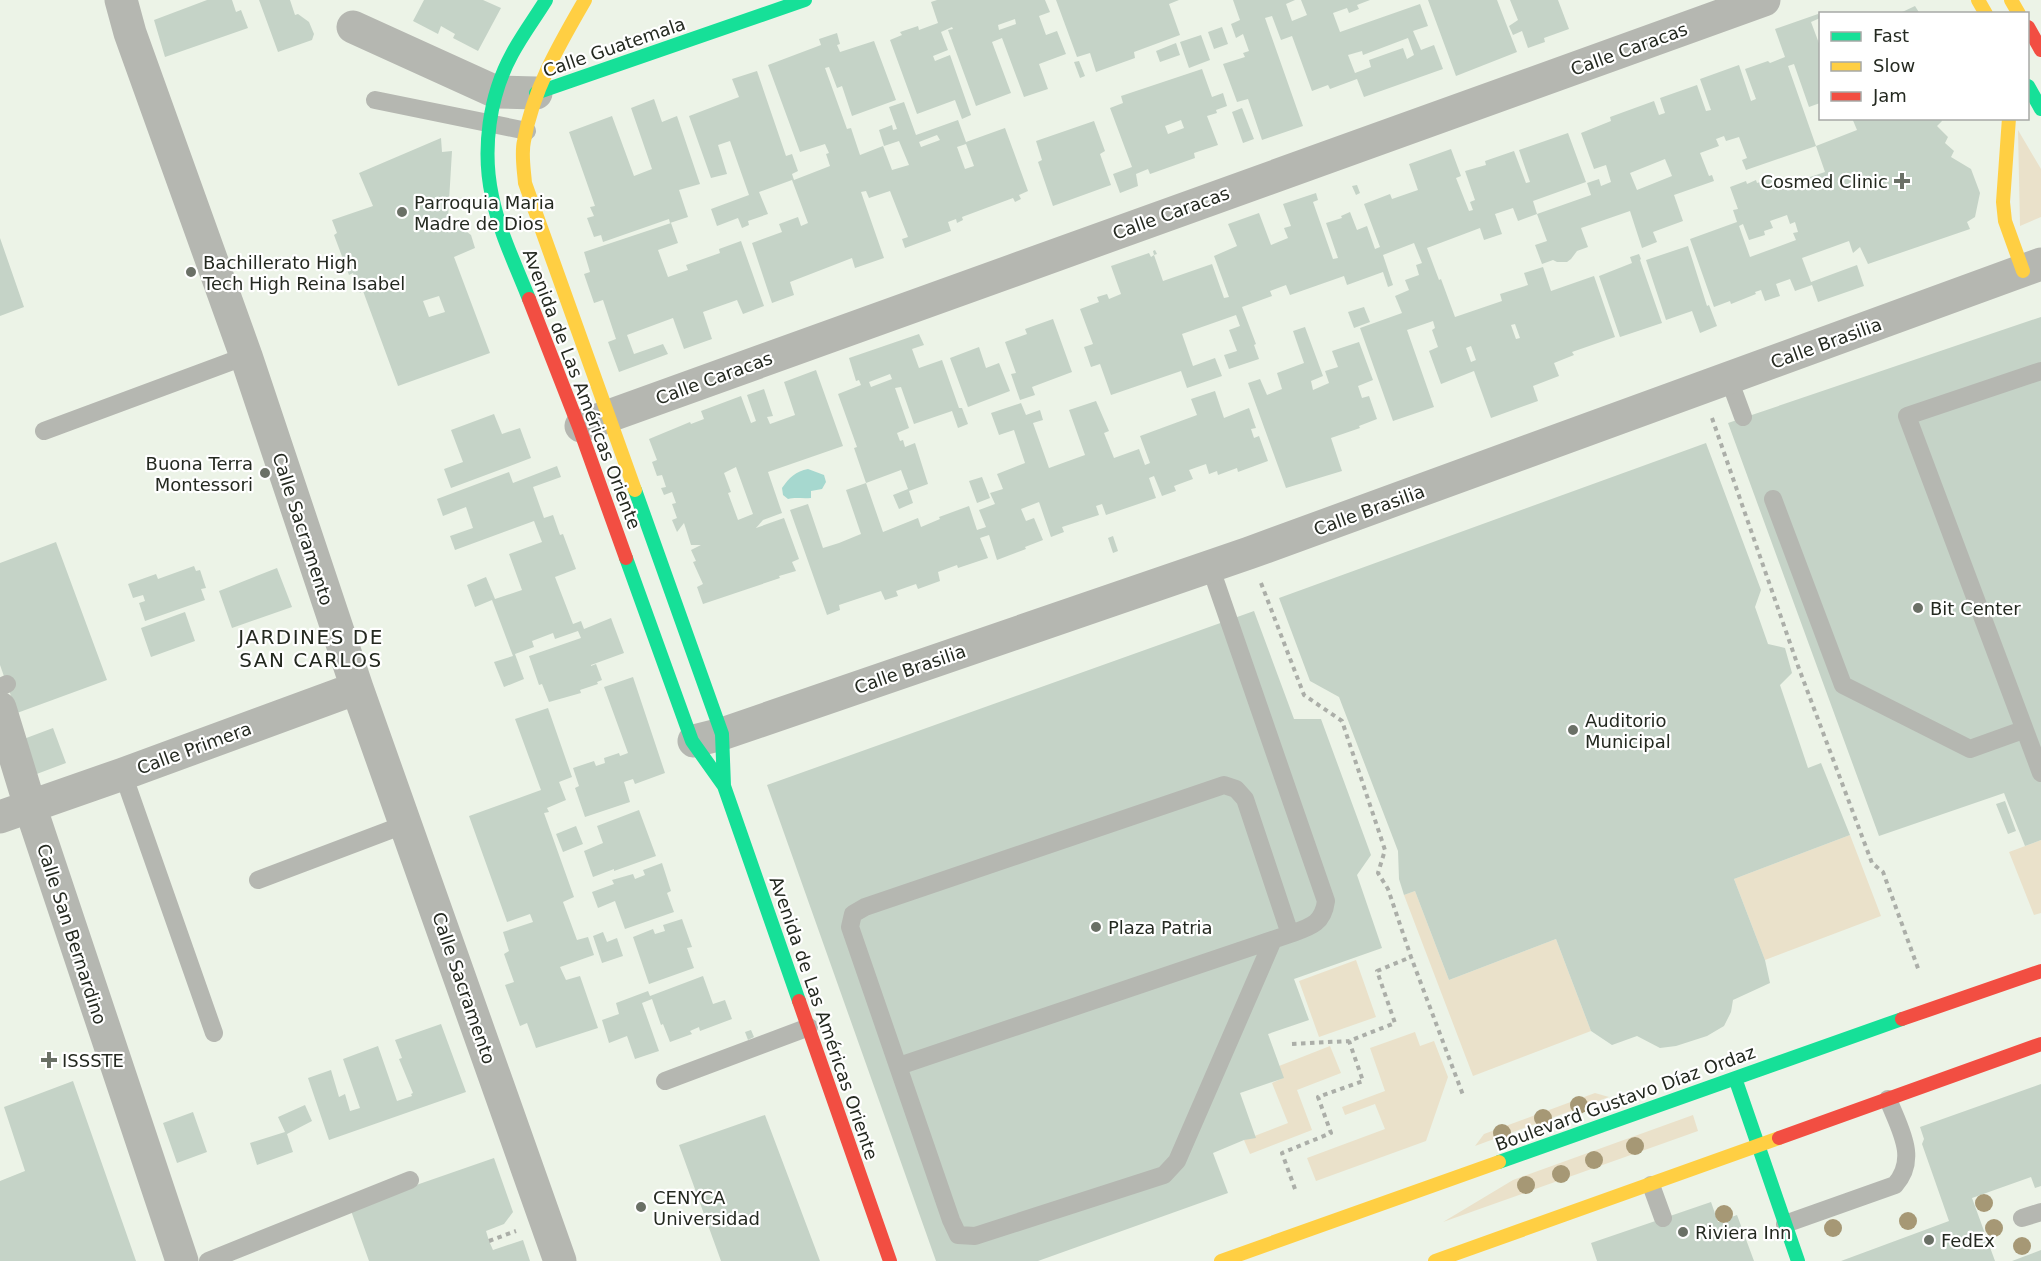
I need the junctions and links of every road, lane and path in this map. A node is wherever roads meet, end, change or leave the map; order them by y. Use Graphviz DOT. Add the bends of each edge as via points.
graph roads {
  1 [pos="121,0"];
  2 [pos="546,0"];
  3 [pos="585,0"];
  4 [pos="805,0"];
  5 [pos="1764,0"];
  6 [pos="353,27"];
  7 [pos="2029,29"];
  8 [pos="2041,50"];
  9 [pos="2029,88"];
  10 [pos="536,93"];
  11 [pos="375,100"];
  12 [pos="493,108"];
  13 [pos="2041,109"];
  14 [pos="2008,120"];
  15 [pos="527,131"];
  16 [pos="2032,267"];
  17 [pos="246,356"];
  18 [pos="2041,371"];
  19 [pos="1716,384"];
  20 [pos="609,416"];
  21 [pos="1743,417"];
  22 [pos="579,427"];
  23 [pos="44,431"];
  24 [pos="1773,499"];
  25 [pos="1249,553"];
  26 [pos="1210,566"];
  27 [pos="357,688"];
  28 [pos="2,693"];
  29 [pos="2023,730"];
  30 [pos="707,737"];
  31 [pos="2041,773"];
  32 [pos="123,774"];
  33 [pos="724,786"];
  34 [pos="15,812"];
  35 [pos="406,824"];
  36 [pos="258,880"];
  37 [pos="1282,937"];
  38 [pos="1411,957"];
  39 [pos="1919,971"];
  40 [pos="2041,971"];
  41 [pos="808,1027"];
  42 [pos="214,1033"];
  43 [pos="1349,1041"];
  44 [pos="1293,1044"];
  45 [pos="2041,1044"];
  46 [pos="899,1066"];
  47 [pos="1735,1077"];
  48 [pos="665,1081"];
  49 [pos="1463,1095"];
  50 [pos="1888,1099"];
  51 [pos="1758,1146"];
  52 [pos="410,1180"];
  53 [pos="1651,1185"];
  54 [pos="1295,1189"];
  55 [pos="2041,1212"];
  56 [pos="1663,1218"];
  57 [pos="2022,1218"];
  58 [pos="1785,1224"];
  59 [pos="524,1228"];
  60 [pos="489,1241"];
  61 [pos="182,1261"];
  62 [pos="208,1261"];
  63 [pos="560,1261"];
  64 [pos="890,1261"];
  65 [pos="1221,1261"];
  66 [pos="1435,1261"];
  67 [pos="1798,1261"];
  1 -- 17 [label="street, Calle Sacramento"];
  2 -- 12 [label="street, Avenida de Las Américas Oriente" via="511,55"];
  3 -- 10 [label="street, Avenida de Las Américas Oriente"];
  4 -- 10 [label="street, Calle Guatemala"];
  5 -- 20 [label="street, Calle Caracas"];
  6 -- 12 [label="street"];
  7 -- 8 [label="street"];
  9 -- 13 [label="street"];
  10 -- 12 [label="street"];
  10 -- 15 [label="street, Avenida de Las Américas Oriente"];
  11 -- 12 [label="lane"];
  12 -- 15 [label="lane"];
  12 -- 22 [label="street, Avenida de Las Américas Oriente" via="487,152 492,196"];
  14 -- 16 [label="street" via="2005,221"];
  15 -- 20 [label="street, Avenida de Las Américas Oriente" via="525,183"];
  16 -- 19 [label="street, Calle Brasilia"];
  17 -- 23 [label="lane"];
  17 -- 27 [label="street, Calle Sacramento"];
  18 -- 29 [label="lane" via="1907,416"];
  19 -- 21 [label="lane"];
  19 -- 25 [label="street, Calle Brasilia"];
  19 -- 39 [label="path" via="1806,688 1872,863 1883,872"];
  20 -- 22 [label="street, Calle Caracas"];
  20 -- 30 [label="street, Avenida de Las Américas Oriente"];
  22 -- 30 [label="street, Avenida de Las Américas Oriente"];
  24 -- 29 [label="lane" via="1843,685 1970,749"];
  25 -- 26 [label="street, Calle Brasilia"];
  25 -- 38 [label="path" via="1304,694 1342,721 1385,850 1378,873 1388,889"];
  26 -- 30 [label="street, Calle Brasilia"];
  26 -- 37 [label="lane" via="1326,901 1324,914 1312,926"];
  27 -- 32 [label="street, Calle Primera"];
  27 -- 35 [label="street, Calle Sacramento"];
  28 -- 34 [label="street, Calle San Bernardino"];
  29 -- 31 [label="lane"];
  30 -- 33 [label="street, Avenida de Las Américas Oriente"];
  30 -- 33 [label="street, Avenida de Las Américas Oriente"];
  32 -- 34 [label="street, Calle Primera"];
  32 -- 42 [label="lane"];
  33 -- 41 [label="street, Avenida de Las Américas Oriente"];
  34 -- 61 [label="street, Calle San Bernardino"];
  35 -- 36 [label="lane"];
  35 -- 63 [label="street, Calle Sacramento"];
  37 -- 46 [label="lane"];
  37 -- 46 [label="lane" via="1178,1161 1164,1175 975,1236 958,1235"];
  37 -- 46 [label="lane" via="1245,799 1236,789 1224,785 853,914 850,927"];
  38 -- 43 [label="path" via="1377,971 1395,1023"];
  38 -- 49 [label="path"];
  40 -- 47 [label="street, Boulevard Gustavo Díaz Ordaz"];
  41 -- 48 [label="lane"];
  41 -- 64 [label="street, Avenida de Las Américas Oriente"];
  43 -- 44 [label="path"];
  43 -- 54 [label="path" via="1363,1081 1318,1097 1331,1133 1282,1153"];
  45 -- 50 [label="street"];
  47 -- 51 [label="street"];
  47 -- 65 [label="street, Boulevard Gustavo Díaz Ordaz"];
  50 -- 51 [label="street"];
  50 -- 58 [label="lane" via="1907,1151 1903,1176 1895,1185"];
  51 -- 53 [label="street"];
  51 -- 58 [label="street"];
  52 -- 62 [label="lane"];
  53 -- 56 [label="lane"];
  53 -- 66 [label="street"];
  55 -- 57 [label="lane"];
  58 -- 67 [label="street"];
  59 -- 60 [label="path"];
}
